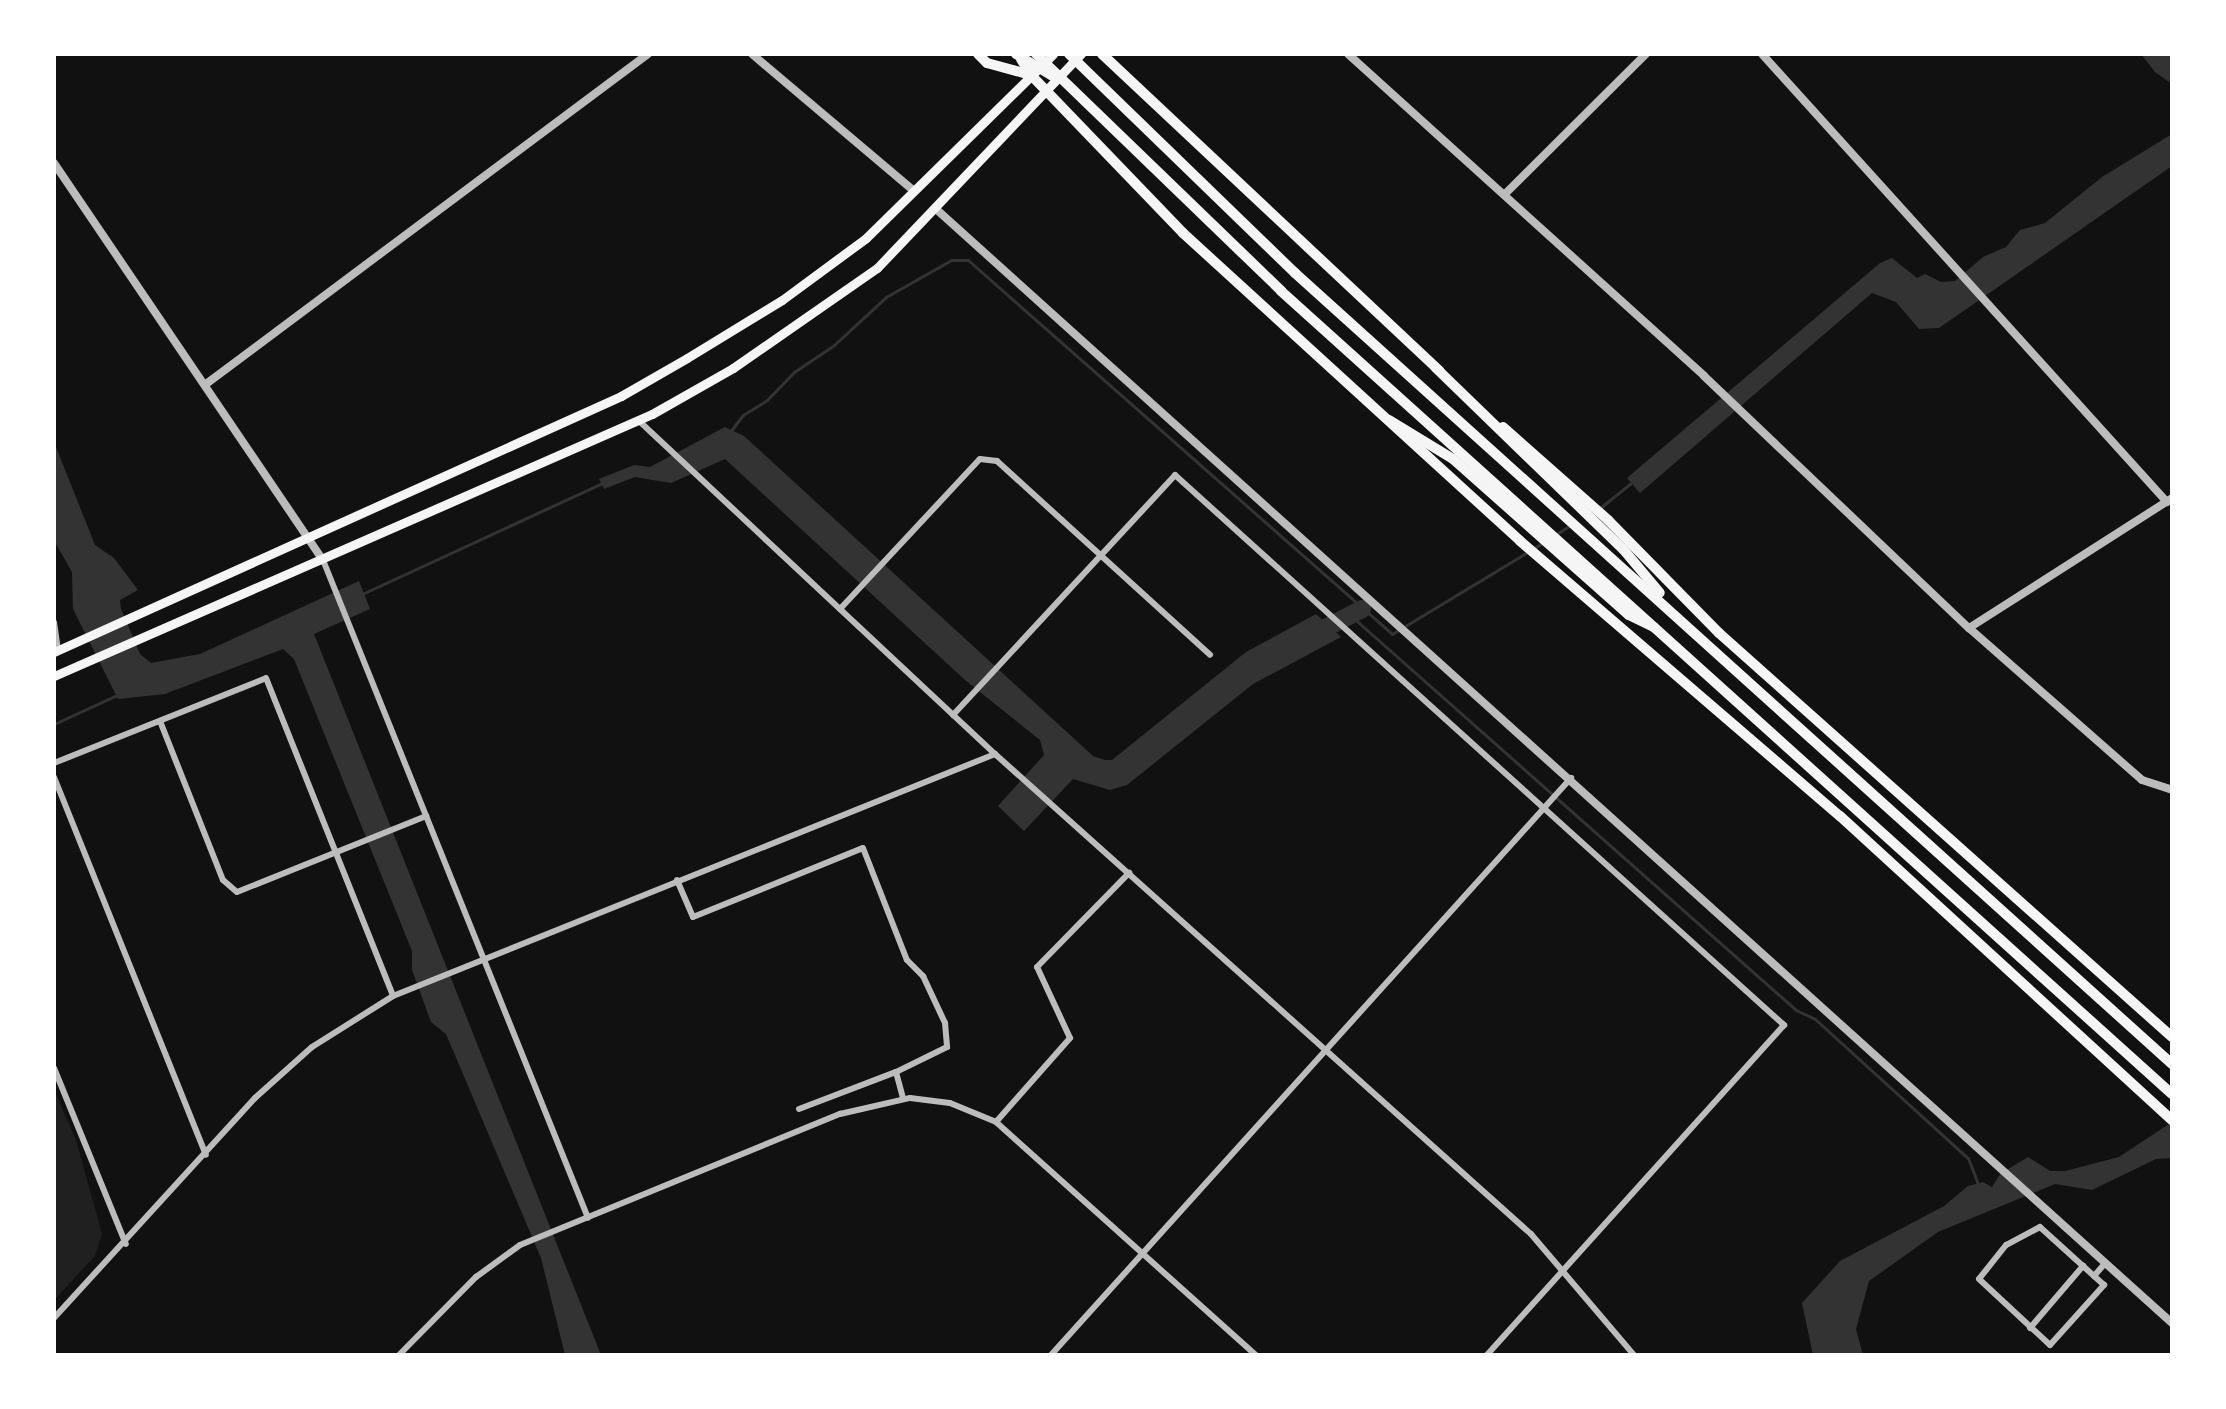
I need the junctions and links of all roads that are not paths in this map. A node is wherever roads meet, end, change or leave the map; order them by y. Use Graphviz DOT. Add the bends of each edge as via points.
graph roads {
  1 [pos="648,54"];
  2 [pos="752,54"];
  3 [pos="978,54"];
  4 [pos="1017,54"];
  5 [pos="1036,54"];
  6 [pos="1053,54"];
  7 [pos="1071,54"];
  8 [pos="1081,54"];
  9 [pos="1102,54"];
  10 [pos="1348,54"];
  11 [pos="1646,54"];
  12 [pos="1762,54"];
  13 [pos="1031,75"];
  14 [pos="1045,90"];
  15 [pos="1075,90"];
  16 [pos="54,163"];
  17 [pos="914,191"];
  18 [pos="1506,193"];
  19 [pos="936,209"];
  20 [pos="1436,368"];
  21 [pos="206,384"];
  22 [pos="638,420"];
  23 [pos="1389,420"];
  24 [pos="2170,500"];
  25 [pos="1603,523"];
  26 [pos="1540,528"];
  27 [pos="313,538"];
  28 [pos="1100,555"];
  29 [pos="323,560"];
  30 [pos="840,609"];
  31 [pos="54,622"];
  32 [pos="1685,624"];
  33 [pos="1969,628"];
  34 [pos="1665,632"];
  35 [pos="56,651"];
  36 [pos="1210,655"];
  37 [pos="54,676"];
  38 [pos="953,715"];
  39 [pos="160,721"];
  40 [pos="995,754"];
  41 [pos="54,763"];
  42 [pos="54,777"];
  43 [pos="1570,780"];
  44 [pos="2171,790"];
  45 [pos="1548,803"];
  46 [pos="426,816"];
  47 [pos="335,855"];
  48 [pos="1129,873"];
  49 [pos="677,880"];
  50 [pos="482,958"];
  51 [pos="393,996"];
  52 [pos="2172,1037"];
  53 [pos="1326,1050"];
  54 [pos="2172,1064"];
  55 [pos="54,1068"];
  56 [pos="896,1072"];
  57 [pos="56,1078"];
  58 [pos="2172,1094"];
  59 [pos="903,1098"];
  60 [pos="799,1109"];
  61 [pos="2170,1118"];
  62 [pos="996,1122"];
  63 [pos="206,1155"];
  64 [pos="588,1218"];
  65 [pos="126,1244"];
  66 [pos="1141,1252"];
  67 [pos="2106,1262"];
  68 [pos="2083,1266"];
  69 [pos="1564,1270"];
  70 [pos="2094,1276"];
  71 [pos="54,1318"];
  72 [pos="2172,1323"];
  73 [pos="2030,1328"];
  74 [pos="399,1355"];
  75 [pos="1051,1355"];
  76 [pos="1256,1355"];
  77 [pos="1487,1355"];
  78 [pos="1634,1355"];
  1 -- 21 [label="street"];
  2 -- 17 [label="street"];
  3 -- 13 [label="main road" via="987,63"];
  4 -- 13 [label="main road"];
  4 -- 15 [label="main road"];
  5 -- 15 [label="main road"];
  6 -- 13 [label="main road"];
  7 -- 32 [label="main road" via="1295,273"];
  8 -- 14 [label="main road"];
  9 -- 20 [label="main road"];
  10 -- 18 [label="street"];
  11 -- 18 [label="street"];
  12 -- 24 [label="street"];
  13 -- 14 [label="main road"];
  13 -- 17 [label="main road"];
  14 -- 19 [label="main road"];
  14 -- 23 [label="main road" via="1183,233"];
  15 -- 26 [label="main road" via="1281,291"];
  16 -- 21 [label="street"];
  17 -- 27 [label="main road" via="866,238 687,358 621,396"];
  18 -- 33 [label="street"];
  19 -- 22 [label="main road" via="877,268 790,332"];
  19 -- 43 [label="street"];
  20 -- 25 [label="main road" via="1585,498"];
  20 -- 25 [label="main road" via="1574,505"];
  21 -- 27 [label="street"];
  22 -- 29 [label="main road"];
  22 -- 30 [label="street"];
  23 -- 26 [label="main road" via="1453,459"];
  23 -- 61 [label="main road" via="1520,541 1840,816"];
  24 -- 33 [label="street"];
  25 -- 32 [label="main road"];
  25 -- 52 [label="main road"];
  26 -- 34 [label="main road" via="1568,545"];
  26 -- 34 [label="main road" via="1557,552 1629,615"];
  27 -- 29 [label="street"];
  27 -- 35 [label="main road"];
  28 -- 30 [label="street" via="997,461 980,459"];
  28 -- 36 [label="street"];
  28 -- 38 [label="street"];
  28 -- 45 [label="street" via="1175,475"];
  29 -- 37 [label="main road"];
  29 -- 46 [label="street"];
  30 -- 38 [label="street"];
  31 -- 35 [label="street"];
  32 -- 54 [label="main road"];
  33 -- 44 [label="street" via="2142,780"];
  34 -- 58 [label="main road"];
  38 -- 40 [label="street"];
  39 -- 41 [label="street"];
  39 -- 47 [label="street" via="223,880 237,892"];
  39 -- 47 [label="street" via="266,678"];
  40 -- 48 [label="street"];
  40 -- 49 [label="street"];
  42 -- 63 [label="street"];
  43 -- 45 [label="street"];
  43 -- 67 [label="street"];
  45 -- 53 [label="street"];
  45 -- 69 [label="street" via="1784,1025"];
  46 -- 47 [label="street"];
  46 -- 50 [label="street"];
  47 -- 51 [label="street"];
  48 -- 53 [label="street"];
  48 -- 62 [label="street" via="1037,967 1070,1038"];
  49 -- 50 [label="street"];
  49 -- 56 [label="street" via="693,917 863,848 907,960 923,976 945,1023 947,1047"];
  50 -- 51 [label="street"];
  50 -- 64 [label="street"];
  51 -- 63 [label="street" via="312,1047 255,1098"];
  53 -- 66 [label="street"];
  53 -- 69 [label="street" via="1531,1234"];
  55 -- 57 [label="street"];
  56 -- 59 [label="street"];
  56 -- 60 [label="street"];
  57 -- 65 [label="street"];
  59 -- 62 [label="street" via="950,1103"];
  59 -- 64 [label="street" via="840,1114"];
  62 -- 66 [label="street"];
  63 -- 65 [label="street"];
  64 -- 74 [label="street" via="520,1245 476,1277"];
  65 -- 71 [label="street"];
  66 -- 75 [label="street"];
  66 -- 76 [label="street"];
  67 -- 70 [label="street"];
  67 -- 72 [label="street"];
  68 -- 70 [label="street"];
  68 -- 73 [label="street"];
  68 -- 73 [label="street" via="2040,1227 2006,1245 1980,1273 1980,1285"];
  69 -- 77 [label="street"];
  69 -- 78 [label="street"];
  70 -- 73 [label="street" via="2104,1285 2050,1345"];
}
